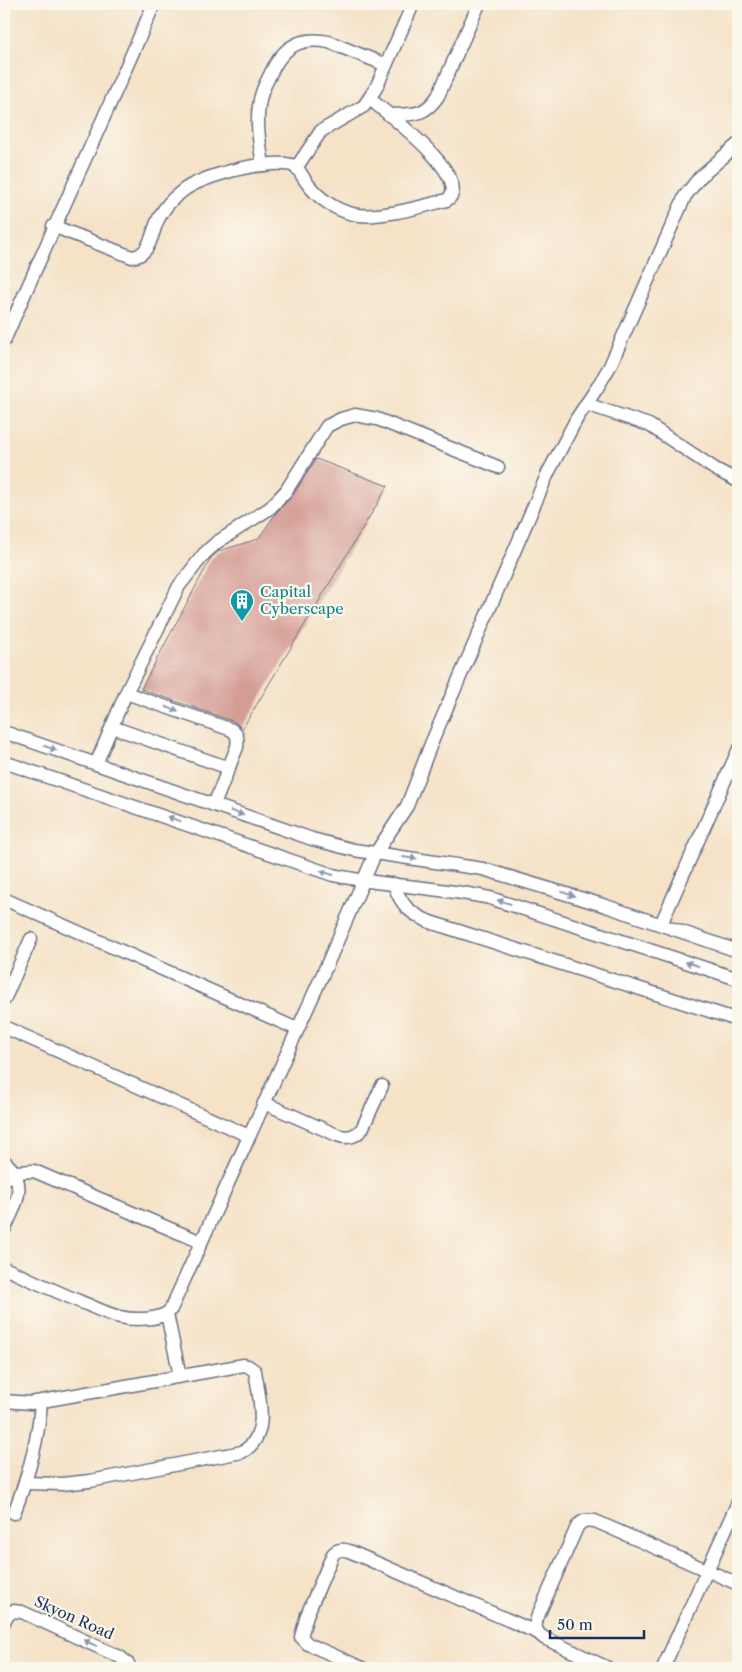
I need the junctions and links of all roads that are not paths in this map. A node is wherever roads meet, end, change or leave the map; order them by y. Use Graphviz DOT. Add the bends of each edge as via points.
graph roads {
  1 [pos="154,4"];
  2 [pos="413,4"];
  3 [pos="479,4"];
  4 [pos="386,64"];
  5 [pos="370,99"];
  6 [pos="389,115"];
  7 [pos="738,144"];
  8 [pos="263,165"];
  9 [pos="296,168"];
  10 [pos="53,226"];
  11 [pos="7,328"];
  12 [pos="4,341"];
  13 [pos="586,404"];
  14 [pos="498,467"];
  15 [pos="738,481"];
  16 [pos="126,693"];
  17 [pos="112,727"];
  18 [pos="4,732"];
  19 [pos="738,751"];
  20 [pos="4,762"];
  21 [pos="96,764"];
  22 [pos="229,768"];
  23 [pos="214,805"];
  24 [pos="375,854"];
  25 [pos="362,880"];
  26 [pos="394,884"];
  27 [pos="4,899"];
  28 [pos="661,924"];
  29 [pos="31,939"];
  30 [pos="738,951"];
  31 [pos="738,979"];
  32 [pos="4,1000"];
  33 [pos="738,1020"];
  34 [pos="4,1027"];
  35 [pos="297,1029"];
  36 [pos="382,1086"];
  37 [pos="264,1103"];
  38 [pos="249,1136"];
  39 [pos="4,1161"];
  40 [pos="9,1176"];
  41 [pos="4,1230"];
  42 [pos="201,1242"];
  43 [pos="4,1268"];
  44 [pos="167,1314"];
  45 [pos="180,1376"];
  46 [pos="4,1401"];
  47 [pos="41,1401"];
  48 [pos="25,1483"];
  49 [pos="738,1502"];
  50 [pos="14,1513"];
  51 [pos="708,1570"];
  52 [pos="738,1584"];
  53 [pos="4,1622"];
  54 [pos="536,1632"];
  55 [pos="130,1668"];
  56 [pos="362,1668"];
  57 [pos="608,1668"];
  58 [pos="663,1668"];
  1 -- 10 [label="street"];
  2 -- 4 [label="street"];
  3 -- 6 [label="street" via="433,104 420,113"];
  4 -- 5 [label="street"];
  4 -- 8 [label="street" via="320,40 301,42 286,50 275,62 259,106"];
  5 -- 6 [label="street"];
  5 -- 9 [label="street" via="321,131"];
  6 -- 9 [label="street" via="429,150 442,166 453,183 452,196 447,200 375,215 355,215 323,199"];
  7 -- 13 [label="street" via="700,177 685,196 610,366"];
  8 -- 9 [label="street"];
  8 -- 10 [label="street" via="222,174 185,188 168,204 144,253 138,256 132,257"];
  10 -- 11 [label="street"];
  11 -- 12 [label="street"];
  13 -- 15 [label="street" via="649,425"];
  13 -- 24 [label="street" via="548,473 407,806"];
  14 -- 16 [label="street" via="377,419 355,415 327,426 286,491 270,508 216,542 179,586"];
  16 -- 17 [label="street"];
  16 -- 22 [label="street, one-way" via="232,730 238,738"];
  17 -- 21 [label="street"];
  17 -- 22 [label="street"];
  18 -- 21 [label="street, one-way"];
  19 -- 28 [label="street"];
  25 -- 20 [label="street, one-way" via="333,875"];
  21 -- 23 [label="street"];
  22 -- 23 [label="street"];
  23 -- 24 [label="street, one-way" via="312,839"];
  24 -- 25 [label="street"];
  24 -- 28 [label="street, one-way" via="483,869"];
  25 -- 26 [label="street"];
  25 -- 35 [label="street"];
  31 -- 26 [label="street, one-way" via="502,901 455,891"];
  26 -- 33 [label="street" via="402,903 430,922"];
  27 -- 35 [label="street"];
  28 -- 30 [label="street"];
  29 -- 32 [label="street"];
  34 -- 38 [label="street"];
  35 -- 37 [label="street"];
  36 -- 37 [label="street" via="362,1130 349,1137"];
  37 -- 38 [label="street"];
  38 -- 42 [label="street"];
  39 -- 40 [label="street"];
  40 -- 41 [label="street" via="19,1188 19,1195"];
  40 -- 42 [label="street" via="27,1170 41,1173"];
  42 -- 44 [label="street"];
  43 -- 44 [label="street" via="121,1317"];
  44 -- 45 [label="street"];
  45 -- 47 [label="street"];
  45 -- 48 [label="street" via="244,1365 256,1371 261,1419 257,1436 249,1448 231,1455 90,1481"];
  46 -- 47 [label="street"];
  47 -- 48 [label="street" via="36,1442"];
  48 -- 50 [label="street"];
  49 -- 51 [label="street"];
  51 -- 52 [label="street"];
  51 -- 54 [label="street" via="595,1521 584,1520 577,1527 537,1618"];
  51 -- 58 [label="street"];
  55 -- 53 [label="street, Skyon Road, one-way" via="120,1657 22,1612 13,1612"];
  54 -- 56 [label="street" via="349,1551 340,1550 333,1554 301,1637 308,1644"];
  54 -- 57 [label="street"];
}
